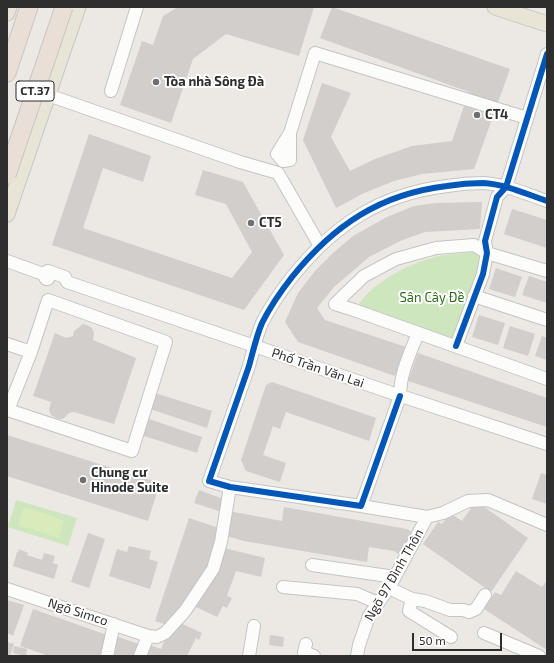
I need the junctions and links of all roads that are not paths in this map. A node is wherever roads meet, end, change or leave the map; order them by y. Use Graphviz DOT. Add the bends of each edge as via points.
graph roads {
  1 [pos="9,7"];
  2 [pos="29,7"];
  3 [pos="137,7"];
  4 [pos="495,7"];
  5 [pos="76,8"];
  6 [pos="7,12"];
  7 [pos="547,24"];
  8 [pos="547,54"];
  9 [pos="7,73"];
  10 [pos="111,91"];
  11 [pos="48,95"];
  12 [pos="527,118"];
  13 [pos="7,163"];
  14 [pos="23,168"];
  15 [pos="278,173"];
  16 [pos="7,175"];
  17 [pos="506,187"];
  18 [pos="547,201"];
  19 [pos="7,214"];
  20 [pos="320,246"];
  21 [pos="487,253"];
  22 [pos="7,261"];
  23 [pos="547,271"];
  24 [pos="474,296"];
  25 [pos="547,320"];
  26 [pos="418,333"];
  27 [pos="7,344"];
  28 [pos="254,346"];
  29 [pos="456,346"];
  30 [pos="31,352"];
  31 [pos="547,379"];
  32 [pos="400,396"];
  33 [pos="547,444"];
  34 [pos="230,487"];
  35 [pos="361,506"];
  36 [pos="427,517"];
  37 [pos="547,525"];
  38 [pos="312,565"];
  39 [pos="392,583"];
  40 [pos="283,587"];
  41 [pos="7,589"];
  42 [pos="485,595"];
  43 [pos="412,600"];
  44 [pos="378,603"];
  45 [pos="114,624"];
  46 [pos="254,626"];
  47 [pos="484,633"];
  48 [pos="148,636"];
  49 [pos="451,637"];
  50 [pos="306,644"];
  51 [pos="107,656"];
  52 [pos="140,656"];
  53 [pos="250,656"];
  54 [pos="314,656"];
  55 [pos="356,656"];
  56 [pos="540,656"];
  1 -- 6 [label="main road"];
  2 -- 9 [label="highway, CT.37"];
  3 -- 10 [label="street"];
  4 -- 7 [label="main road"];
  5 -- 11 [label="main road"];
  5 -- 16 [label="highway, CT.37, bridge"];
  8 -- 12 [label="street"];
  11 -- 14 [label="main road"];
  11 -- 15 [label="street"];
  12 -- 15 [label="street" via="315,52 290,133 277,154 283,161"];
  12 -- 17 [label="street"];
  13 -- 14 [label="main road"];
  14 -- 19 [label="main road"];
  15 -- 20 [label="street"];
  17 -- 18 [label="street"];
  17 -- 20 [label="street" via="484,183 465,184 412,192 361,215"];
  17 -- 21 [label="street" via="497,197 492,212 485,241"];
  20 -- 28 [label="street" via="274,302 262,323"];
  21 -- 23 [label="street"];
  21 -- 24 [label="street" via="483,274"];
  21 -- 26 [label="street" via="474,246 436,248 396,260 364,276 335,304"];
  22 -- 28 [label="street, Phố Trần Văn Lai" via="44,274 46,279 62,285 67,282"];
  24 -- 25 [label="street"];
  24 -- 29 [label="street"];
  26 -- 29 [label="street"];
  26 -- 32 [label="street" via="402,374"];
  27 -- 30 [label="street"];
  28 -- 32 [label="street, Phố Trần Văn Lai"];
  28 -- 34 [label="street" via="209,481"];
  29 -- 31 [label="street"];
  30 -- 30 [label="street" via="48,300 166,342 132,451 8,410"];
  32 -- 33 [label="street, Phố Trần Văn Lai"];
  32 -- 35 [label="street"];
  34 -- 35 [label="street"];
  34 -- 48 [label="street" via="221,542 213,569 185,611 165,633 157,637"];
  35 -- 36 [label="street"];
  36 -- 37 [label="street" via="443,513 468,501 488,500"];
  36 -- 39 [label="street, Ngõ 97 Đình Thôn"];
  38 -- 39 [label="street"];
  39 -- 43 [label="street"];
  39 -- 44 [label="street, Ngõ 97 Đình Thôn"];
  40 -- 44 [label="street" via="357,594"];
  41 -- 45 [label="street, Ngõ Simco"];
  42 -- 43 [label="street" via="476,609 469,612"];
  43 -- 49 [label="street" via="409,611"];
  44 -- 55 [label="street, Ngõ 97 Đình Thôn" via="369,616"];
  45 -- 48 [label="street, Ngõ Simco"];
  45 -- 51 [label="street"];
  46 -- 53 [label="street"];
  47 -- 56 [label="street"];
  48 -- 52 [label="street"];
  50 -- 54 [label="street" via="304,652"];
}
